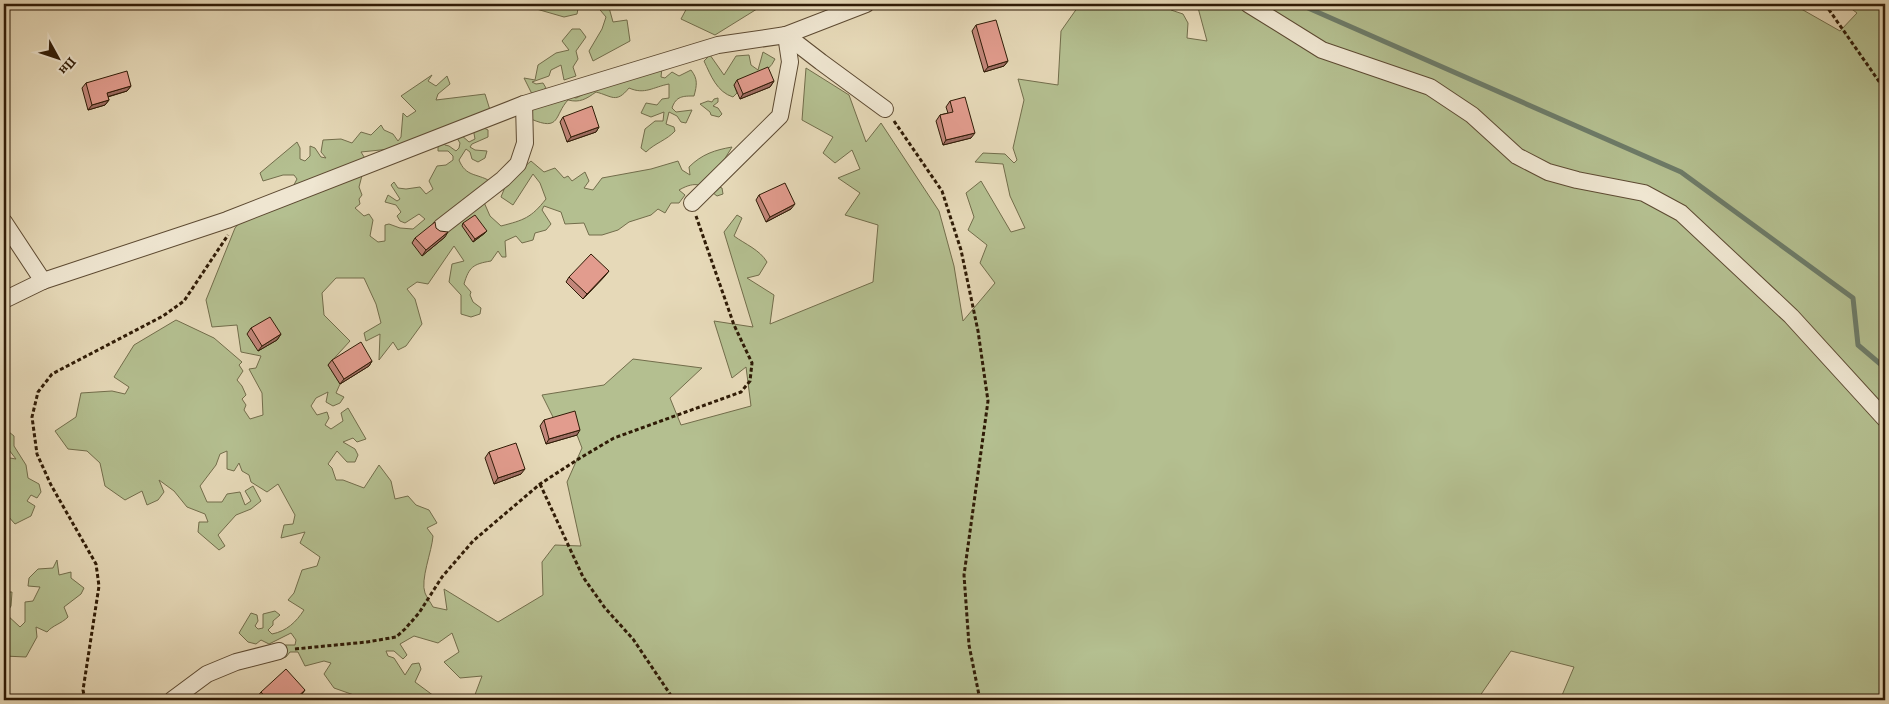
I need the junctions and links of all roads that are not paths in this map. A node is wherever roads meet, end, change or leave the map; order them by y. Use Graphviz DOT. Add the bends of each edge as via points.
graph roads {
  1 [pos="866,4"];
  2 [pos="1248,4"];
  3 [pos="786,35"];
  4 [pos="524,104"];
  5 [pos="885,109"];
  6 [pos="692,203"];
  7 [pos="4,222"];
  8 [pos="441,227"];
  9 [pos="43,281"];
  10 [pos="4,300"];
  11 [pos="1885,419"];
  12 [pos="279,650"];
  13 [pos="172,700"];
  1 -- 3 [label="street"];
  2 -- 11 [label="street" via="1322,50 1430,86 1472,115 1517,156 1548,172 1644,193 1681,213 1791,316"];
  3 -- 4 [label="street" via="718,45"];
  3 -- 5 [label="street"];
  3 -- 6 [label="street" via="790,62 780,116"];
  4 -- 8 [label="street" via="526,143 518,164"];
  4 -- 9 [label="street" via="227,220"];
  7 -- 9 [label="street"];
  9 -- 10 [label="street"];
  12 -- 13 [label="street" via="207,674"];
}
